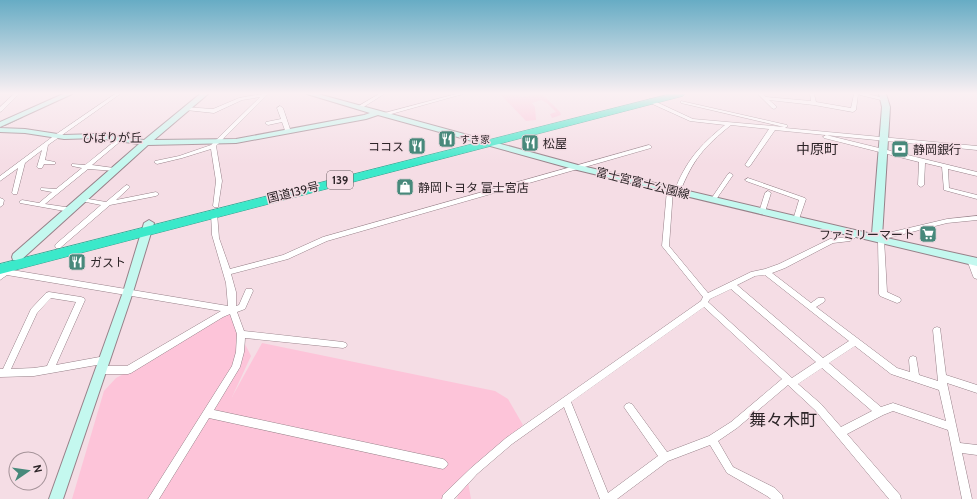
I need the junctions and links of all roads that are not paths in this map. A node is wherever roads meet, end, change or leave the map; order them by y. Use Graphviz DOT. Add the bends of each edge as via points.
graph roads {
  1 [pos="17,117"];
  2 [pos="84,117"];
  3 [pos="176,117"];
  4 [pos="242,117"];
  5 [pos="368,117"];
  6 [pos="396,117"];
  7 [pos="568,117"];
  8 [pos="573,117"];
  9 [pos="687,117"];
  10 [pos="754,117"];
  11 [pos="884,117"];
  12 [pos="284,120"];
  13 [pos="268,123"];
  14 [pos="731,123"];
  15 [pos="0,125"];
  16 [pos="773,128"];
  17 [pos="0,130"];
  18 [pos="801,130"];
  19 [pos="288,132"];
  20 [pos="57,136"];
  21 [pos="884,138"];
  22 [pos="120,139"];
  23 [pos="482,141"];
  24 [pos="147,143"];
  25 [pos="216,144"];
  26 [pos="46,146"];
  27 [pos="649,148"];
  28 [pos="977,148"];
  29 [pos="883,151"];
  30 [pos="922,161"];
  31 [pos="157,162"];
  32 [pos="22,163"];
  33 [pos="53,163"];
  34 [pos="74,165"];
  35 [pos="748,165"];
  36 [pos="87,166"];
  37 [pos="945,166"];
  38 [pos="576,167"];
  39 [pos="114,170"];
  40 [pos="977,174"];
  41 [pos="730,175"];
  42 [pos="0,179"];
  43 [pos="748,180"];
  44 [pos="921,185"];
  45 [pos="126,187"];
  46 [pos="43,189"];
  47 [pos="57,191"];
  48 [pos="674,191"];
  49 [pos="15,193"];
  50 [pos="768,193"];
  51 [pos="156,194"];
  52 [pos="977,197"];
  53 [pos="0,200"];
  54 [pos="83,200"];
  55 [pos="713,200"];
  56 [pos="22,202"];
  57 [pos="105,204"];
  58 [pos="0,205"];
  59 [pos="40,205"];
  60 [pos="215,209"];
  61 [pos="70,210"];
  62 [pos="762,212"];
  63 [pos="977,218"];
  64 [pos="796,220"];
  65 [pos="148,227"];
  66 [pos="853,233"];
  67 [pos="879,238"];
  68 [pos="58,246"];
  69 [pos="974,261"];
  70 [pos="0,262"];
  71 [pos="7,268"];
  72 [pos="228,272"];
  73 [pos="766,272"];
  74 [pos="977,276"];
  75 [pos="732,285"];
  76 [pos="249,291"];
  77 [pos="128,292"];
  78 [pos="706,300"];
  79 [pos="821,300"];
  80 [pos="897,300"];
  81 [pos="810,307"];
  82 [pos="232,310"];
  83 [pos="938,330"];
  84 [pos="241,334"];
  85 [pos="854,342"];
  86 [pos="343,345"];
  87 [pos="913,360"];
  88 [pos="822,362"];
  89 [pos="103,365"];
  90 [pos="50,369"];
  91 [pos="2,373"];
  92 [pos="915,378"];
  93 [pos="790,382"];
  94 [pos="942,382"];
  95 [pos="977,389"];
  96 [pos="566,401"];
  97 [pos="629,406"];
  98 [pos="880,412"];
  99 [pos="206,413"];
  100 [pos="951,427"];
  101 [pos="840,433"];
  102 [pos="712,440"];
  103 [pos="955,447"];
  104 [pos="977,450"];
  105 [pos="665,457"];
  106 [pos="443,464"];
  107 [pos="56,499"];
  108 [pos="153,499"];
  109 [pos="447,499"];
  110 [pos="606,499"];
  111 [pos="778,499"];
  112 [pos="896,499"];
  113 [pos="967,499"];
  1 -- 15 [label="street"];
  2 -- 20 [label="street"];
  3 -- 24 [label="street"];
  4 -- 25 [label="street"];
  5 -- 19 [label="street"];
  6 -- 23 [label="street, 富士宮富士公園線"];
  7 -- 23 [label="highway, 国道139号 / 139"];
  8 -- 23 [label="highway, 国道139号 / 139"];
  9 -- 14 [label="street" via="692,120"];
  10 -- 18 [label="street"];
  11 -- 21 [label="street"];
  12 -- 13 [label="street"];
  12 -- 19 [label="street"];
  14 -- 16 [label="street"];
  14 -- 48 [label="street" via="707,142 692,160"];
  16 -- 18 [label="street"];
  16 -- 35 [label="street"];
  17 -- 20 [label="street"];
  18 -- 21 [label="street"];
  18 -- 29 [label="street"];
  19 -- 25 [label="street"];
  20 -- 22 [label="street"];
  20 -- 26 [label="street"];
  21 -- 28 [label="street"];
  21 -- 29 [label="street"];
  22 -- 24 [label="street"];
  22 -- 36 [label="street"];
  23 -- 38 [label="street, 富士宮富士公園線"];
  23 -- 60 [label="highway, 国道139号 / 139"];
  24 -- 25 [label="street"];
  24 -- 39 [label="street"];
  25 -- 31 [label="street" via="183,158"];
  25 -- 60 [label="street" via="219,181"];
  26 -- 32 [label="street"];
  26 -- 33 [label="street" via="41,164"];
  27 -- 38 [label="street"];
  29 -- 30 [label="street"];
  29 -- 67 [label="street"];
  30 -- 37 [label="street"];
  30 -- 44 [label="street"];
  32 -- 42 [label="street"];
  32 -- 49 [label="street"];
  34 -- 36 [label="street"];
  36 -- 39 [label="street"];
  36 -- 47 [label="street"];
  37 -- 40 [label="street"];
  37 -- 52 [label="street" via="946,189"];
  38 -- 48 [label="street, 富士宮富士公園線"];
  38 -- 72 [label="street" via="324,239 285,256"];
  39 -- 54 [label="street"];
  41 -- 55 [label="street"];
  43 -- 64 [label="street" via="802,199"];
  45 -- 57 [label="street"];
  46 -- 47 [label="street"];
  47 -- 59 [label="street"];
  48 -- 55 [label="street, 富士宮富士公園線"];
  48 -- 78 [label="street" via="665,246"];
  50 -- 62 [label="street"];
  51 -- 57 [label="street"];
  53 -- 58 [label="street"];
  54 -- 57 [label="street"];
  54 -- 61 [label="street"];
  55 -- 62 [label="street, 富士宮富士公園線"];
  56 -- 59 [label="street"];
  57 -- 68 [label="street"];
  59 -- 61 [label="street"];
  60 -- 65 [label="highway, 国道139号 / 139"];
  60 -- 72 [label="street" via="216,236"];
  61 -- 71 [label="street"];
  62 -- 64 [label="street, 富士宮富士公園線"];
  63 -- 67 [label="street" via="947,221"];
  64 -- 66 [label="street, 富士宮富士公園線"];
  65 -- 68 [label="highway, 国道139号 / 139"];
  65 -- 71 [label="highway, 国道139号 / 139"];
  65 -- 77 [label="street"];
  66 -- 67 [label="street, 富士宮富士公園線"];
  66 -- 73 [label="street" via="850,239 832,242"];
  67 -- 69 [label="street, 富士宮富士公園線"];
  67 -- 80 [label="street" via="883,294"];
  68 -- 71 [label="highway, 国道139号 / 139"];
  69 -- 74 [label="street"];
  70 -- 71 [label="highway, 国道139号 / 139"];
  71 -- 77 [label="street"];
  72 -- 82 [label="street" via="233,299"];
  73 -- 75 [label="street" via="754,274"];
  73 -- 81 [label="street"];
  75 -- 78 [label="street"];
  75 -- 88 [label="street"];
  76 -- 82 [label="street" via="242,307"];
  77 -- 82 [label="street"];
  77 -- 89 [label="street"];
  78 -- 93 [label="street"];
  78 -- 96 [label="street"];
  79 -- 81 [label="street"];
  81 -- 85 [label="street"];
  82 -- 84 [label="street"];
  82 -- 89 [label="street" via="128,370"];
  83 -- 94 [label="street"];
  84 -- 86 [label="street"];
  84 -- 99 [label="street" via="236,367"];
  85 -- 88 [label="street"];
  85 -- 92 [label="street" via="894,371"];
  87 -- 92 [label="street"];
  88 -- 93 [label="street"];
  88 -- 98 [label="street"];
  89 -- 90 [label="street"];
  89 -- 107 [label="street"];
  90 -- 91 [label="street"];
  90 -- 91 [label="street" via="81,300 49,295 34,311"];
  92 -- 94 [label="street"];
  93 -- 101 [label="street" via="818,407"];
  93 -- 102 [label="street"];
  94 -- 95 [label="street"];
  94 -- 100 [label="street"];
  96 -- 109 [label="street" via="510,441 474,471"];
  96 -- 110 [label="street"];
  97 -- 105 [label="street"];
  98 -- 100 [label="street" via="893,407"];
  98 -- 101 [label="street"];
  99 -- 106 [label="street"];
  99 -- 108 [label="street"];
  100 -- 103 [label="street"];
  101 -- 112 [label="street"];
  102 -- 105 [label="street"];
  102 -- 111 [label="street" via="730,470 771,492"];
  103 -- 104 [label="street"];
  103 -- 113 [label="street"];
  105 -- 110 [label="street"];
}
